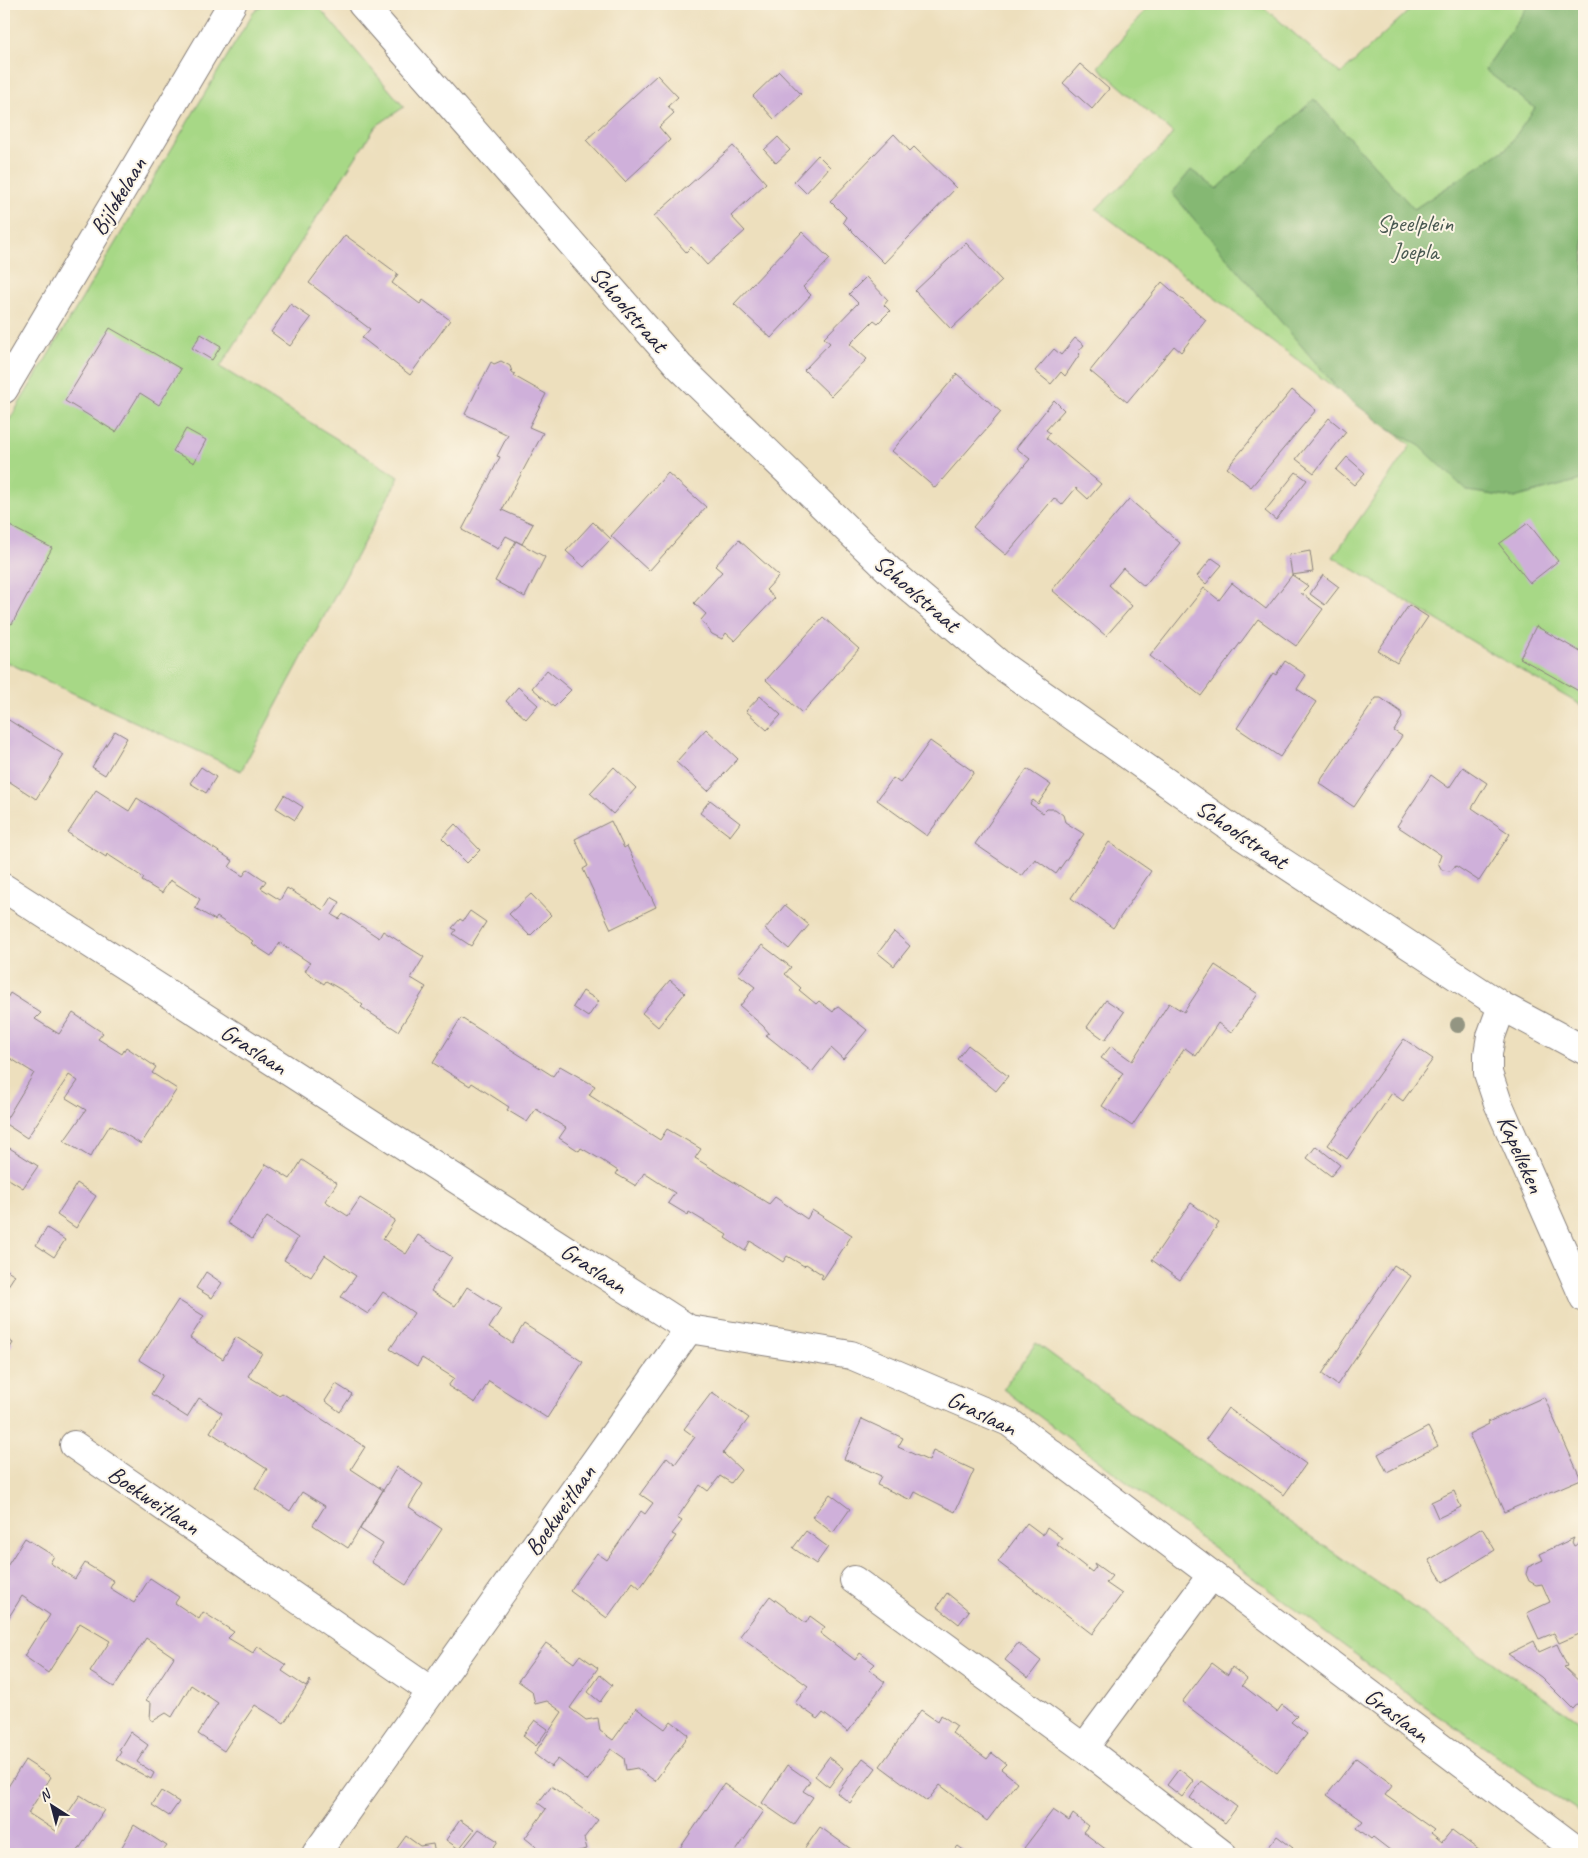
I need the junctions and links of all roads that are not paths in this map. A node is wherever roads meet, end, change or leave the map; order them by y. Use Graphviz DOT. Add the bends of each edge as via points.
graph roads {
  1 [pos="232,4"];
  2 [pos="362,4"];
  3 [pos="4,389"];
  4 [pos="4,888"];
  5 [pos="1502,1006"];
  6 [pos="1584,1050"];
  7 [pos="1584,1298"];
  8 [pos="689,1329"];
  9 [pos="74,1445"];
  10 [pos="1211,1576"];
  11 [pos="854,1580"];
  12 [pos="431,1690"];
  13 [pos="1084,1748"];
  14 [pos="316,1854"];
  15 [pos="1222,1854"];
  16 [pos="1582,1854"];
  1 -- 3 [label="street, Bijlokelaan"];
  2 -- 5 [label="street, Schoolstraat" via="679,366 890,571 998,662 1109,743"];
  4 -- 8 [label="street, Graslaan"];
  5 -- 6 [label="street, Schoolstraat"];
  5 -- 7 [label="street, Kapelleken" via="1490,1036 1488,1073 1498,1103"];
  8 -- 10 [label="street, Graslaan" via="852,1355 1009,1422"];
  8 -- 12 [label="street, Boekweitlaan"];
  9 -- 12 [label="street, Boekweitlaan"];
  10 -- 13 [label="street"];
  10 -- 16 [label="street, Graslaan"];
  11 -- 13 [label="street"];
  12 -- 14 [label="street, Boekweitlaan"];
  13 -- 15 [label="street"];
}
